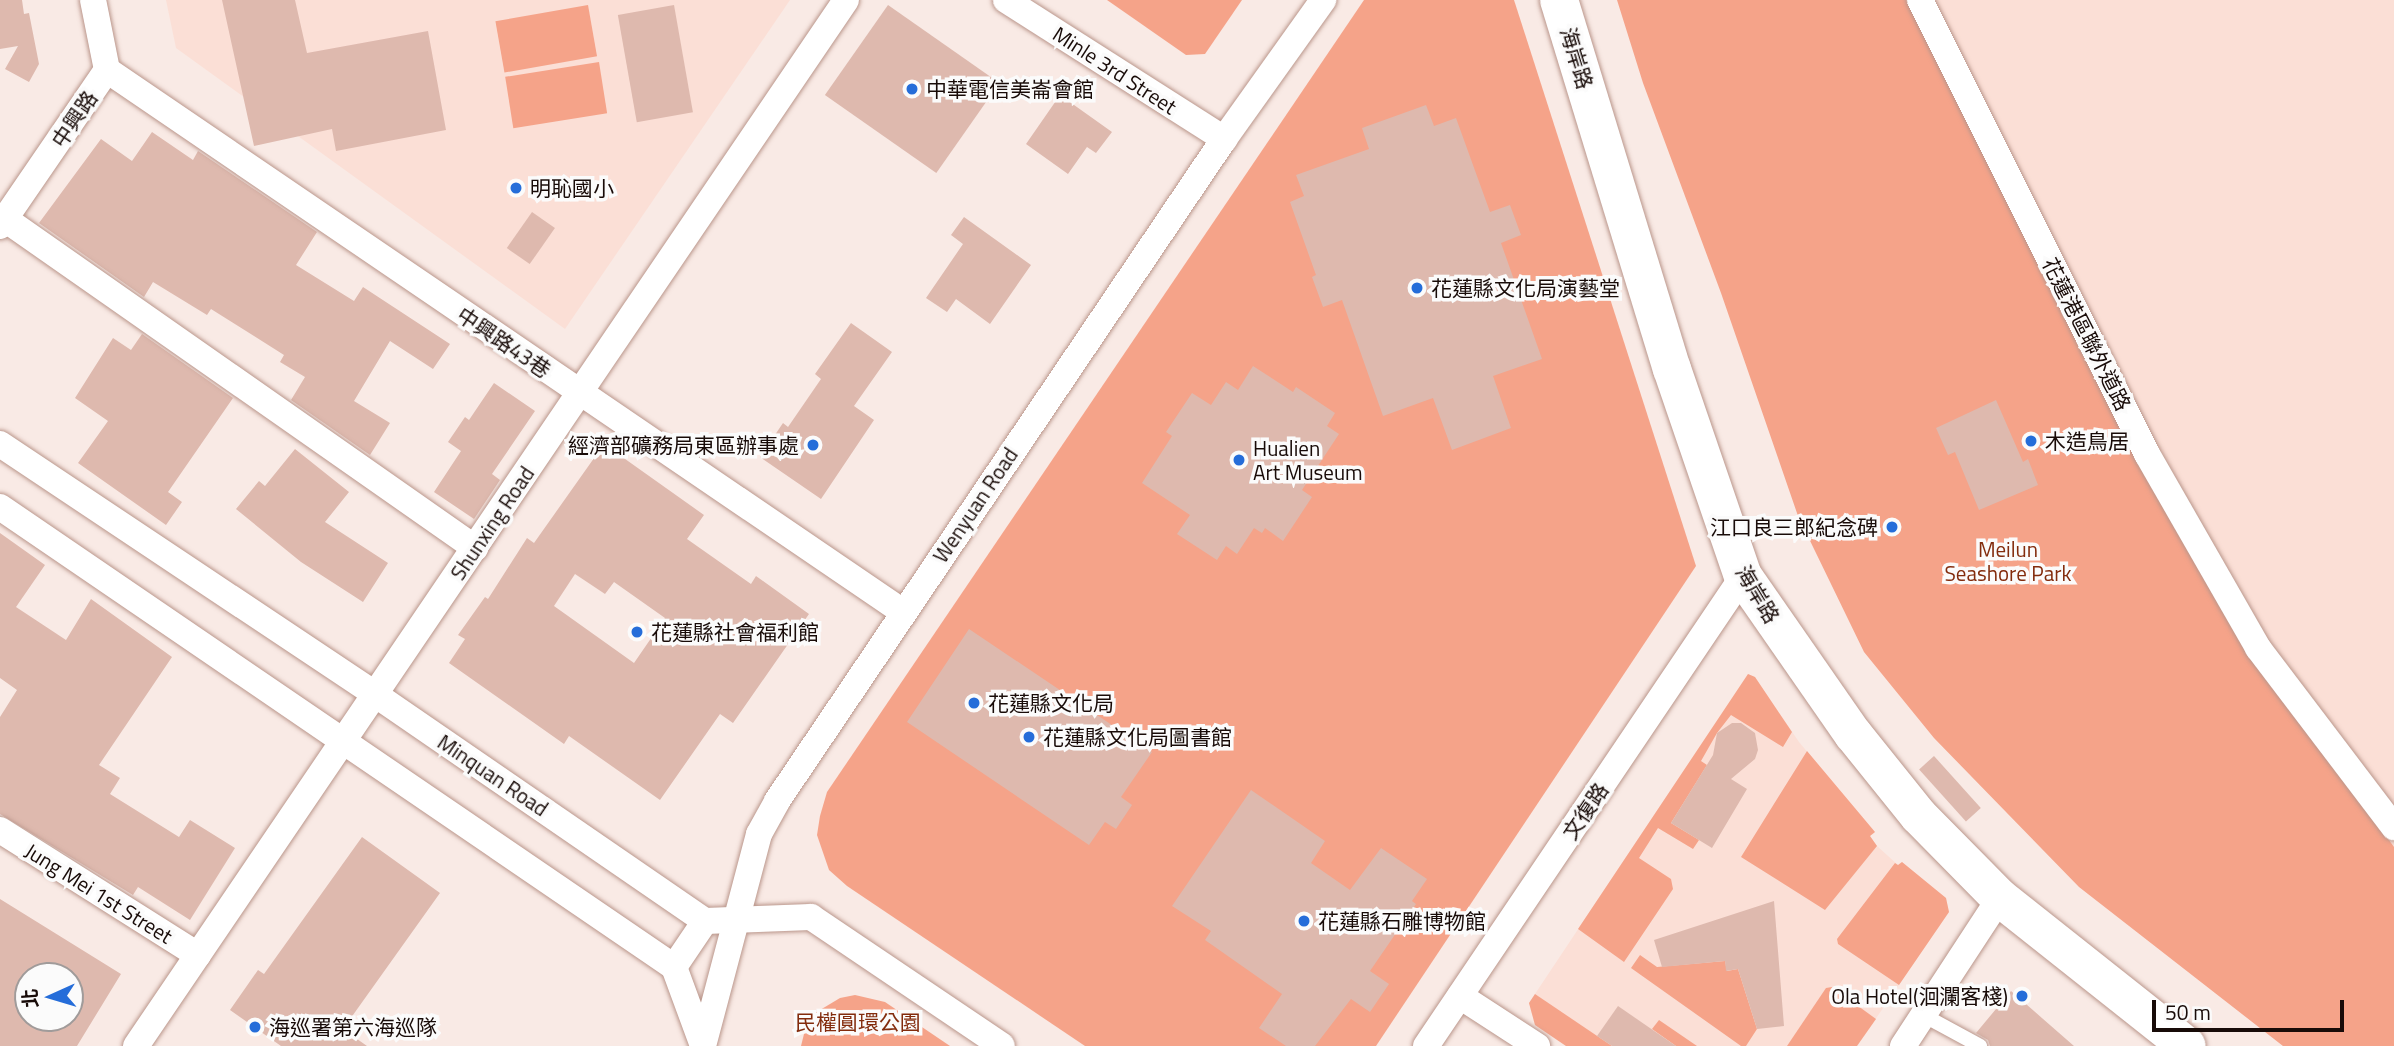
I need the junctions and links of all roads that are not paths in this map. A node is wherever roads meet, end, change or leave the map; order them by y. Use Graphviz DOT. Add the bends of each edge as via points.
graph roads {
  1 [pos="93,0"];
  2 [pos="846,0"];
  3 [pos="1006,0"];
  4 [pos="1323,0"];
  5 [pos="1559,0"];
  6 [pos="1920,0"];
  7 [pos="107,70"];
  8 [pos="1224,139"];
  9 [pos="2,223"];
  10 [pos="579,393"];
  11 [pos="0,443"];
  12 [pos="0,508"];
  13 [pos="475,548"];
  14 [pos="1743,576"];
  15 [pos="903,612"];
  16 [pos="376,695"];
  17 [pos="343,742"];
  18 [pos="2394,827"];
  19 [pos="0,830"];
  20 [pos="2000,898"];
  21 [pos="736,919"];
  22 [pos="705,921"];
  23 [pos="198,955"];
  24 [pos="674,967"];
  25 [pos="1460,996"];
  26 [pos="1923,1015"];
  27 [pos="136,1046"];
  28 [pos="703,1046"];
  29 [pos="1002,1046"];
  30 [pos="1426,1046"];
  31 [pos="1537,1046"];
  32 [pos="1903,1046"];
  33 [pos="1980,1046"];
  34 [pos="2187,1046"];
  1 -- 7 [label="street, 中興路"];
  2 -- 10 [label="street, Shunxing Road"];
  3 -- 8 [label="street, Minle 3rd Street"];
  4 -- 8 [label="street, Wenyuan Road"];
  5 -- 14 [label="main road, 海岸路" via="1672,369"];
  6 -- 18 [label="street, 花蓮港區聯外道路" via="2147,454 2258,648"];
  7 -- 9 [label="street, 中興路"];
  7 -- 10 [label="street, 中興路43巷"];
  8 -- 15 [label="street, Wenyuan Road"];
  9 -- 13 [label="street"];
  10 -- 13 [label="street, Shunxing Road"];
  10 -- 15 [label="street, 中興路43巷"];
  11 -- 16 [label="street, Minquan Road"];
  12 -- 17 [label="street"];
  13 -- 16 [label="street, Shunxing Road"];
  14 -- 20 [label="main road, 海岸路" via="1886,775 1919,816"];
  14 -- 25 [label="street, 文復路"];
  15 -- 21 [label="street, Wenyuan Road" via="759,834"];
  16 -- 17 [label="street, Shunxing Road"];
  16 -- 22 [label="street, Minquan Road"];
  17 -- 23 [label="street, Shunxing Road"];
  17 -- 24 [label="street"];
  19 -- 23 [label="street, Jung Mei 1st Street"];
  20 -- 26 [label="street"];
  20 -- 34 [label="main road, 海岸路"];
  21 -- 22 [label="street"];
  21 -- 28 [label="street, Wenyuan Road"];
  21 -- 29 [label="street" via="811,917"];
  22 -- 24 [label="street"];
  23 -- 27 [label="street, Shunxing Road"];
  24 -- 28 [label="street"];
  25 -- 30 [label="street, 文復路"];
  25 -- 31 [label="street"];
  26 -- 32 [label="street"];
  26 -- 33 [label="lane"];
}
